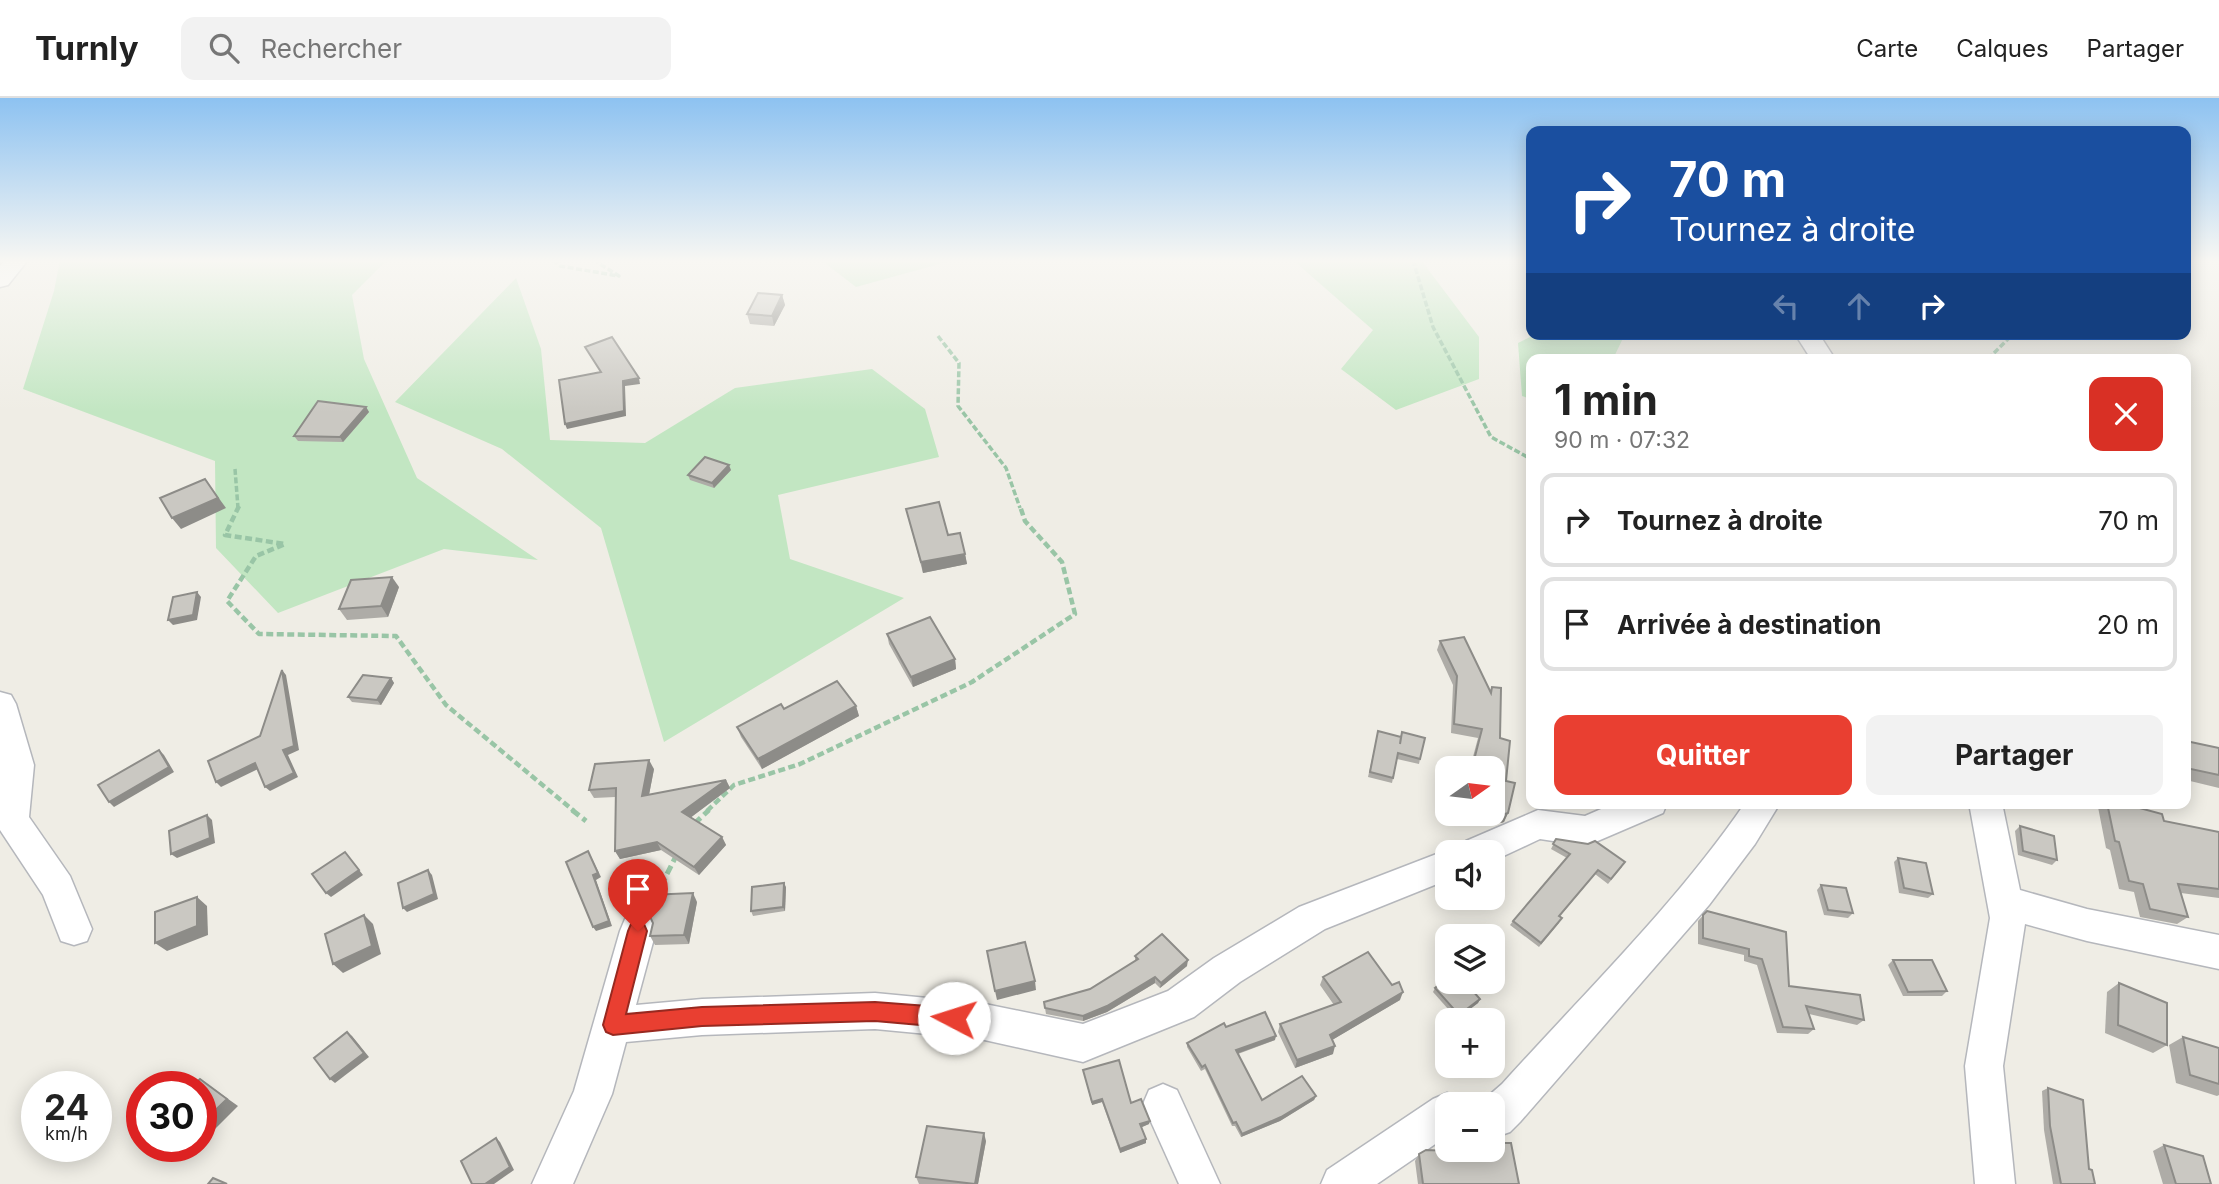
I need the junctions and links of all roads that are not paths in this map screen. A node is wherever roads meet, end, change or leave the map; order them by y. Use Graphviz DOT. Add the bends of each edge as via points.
graph roads {
  1 [pos="0,704"];
  2 [pos="1637,809"];
  3 [pos="1760,809"];
  4 [pos="1986,809"];
  5 [pos="1504,840"];
  6 [pos="1435,869"];
  7 [pos="2005,902"];
  8 [pos="74,929"];
  9 [pos="638,931"];
  10 [pos="2219,952"];
  11 [pos="613,1025"];
  12 [pos="1163,1104"];
  13 [pos="1505,1109"];
  14 [pos="1435,1121"];
  15 [pos="552,1184"];
  16 [pos="1200,1184"];
  17 [pos="1341,1184"];
  18 [pos="1995,1184"];
  1 -- 8 [label="street" via="19,765 12,820 58,887"];
  2 -- 5 [label="street" via="1586,831 1538,824"];
  3 -- 13 [label="street" via="1738,843 1646,953"];
  4 -- 7 [label="street"];
  6 -- 11 [label="street" via="1312,918 1181,1004 1083,1043 980,1021 875,1011"];
  7 -- 10 [label="street" via="2087,925"];
  7 -- 18 [label="street" via="2008,918 1984,1066"];
  9 -- 11 [label="street"];
  11 -- 15 [label="street" via="592,1094"];
  12 -- 16 [label="street"];
  14 -- 17 [label="street"];
}
